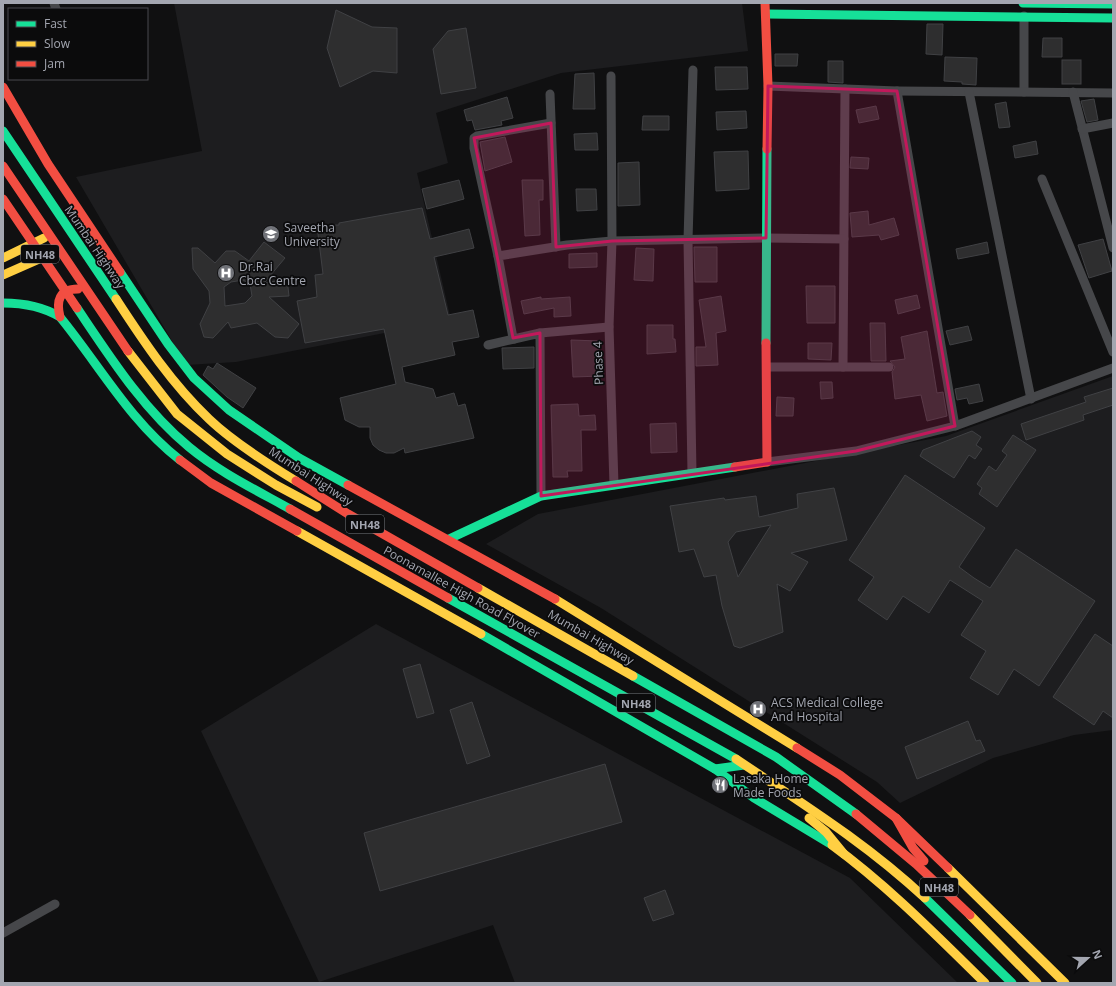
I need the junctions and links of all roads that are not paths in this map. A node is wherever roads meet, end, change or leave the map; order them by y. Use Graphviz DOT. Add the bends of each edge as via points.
graph roads {
  1 [pos="765,3"];
  2 [pos="1023,3"];
  3 [pos="1113,4"];
  4 [pos="766,14"];
  5 [pos="1024,16"];
  6 [pos="1113,18"];
  7 [pos="693,70"];
  8 [pos="611,76"];
  9 [pos="768,86"];
  10 [pos="3,87"];
  11 [pos="845,89"];
  12 [pos="897,91"];
  13 [pos="969,92"];
  14 [pos="1024,92"];
  15 [pos="1074,92"];
  16 [pos="1113,93"];
  17 [pos="550,94"];
  18 [pos="551,123"];
  19 [pos="1113,123"];
  20 [pos="1082,128"];
  21 [pos="3,131"];
  22 [pos="3,166"];
  23 [pos="1042,178"];
  24 [pos="3,199"];
  25 [pos="50,235"];
  26 [pos="766,238"];
  27 [pos="844,239"];
  28 [pos="688,240"];
  29 [pos="612,241"];
  30 [pos="556,247"];
  31 [pos="1113,248"];
  32 [pos="59,250"];
  33 [pos="498,256"];
  34 [pos="3,258"];
  35 [pos="3,275"];
  36 [pos="88,292"];
  37 [pos="3,303"];
  38 [pos="60,317"];
  39 [pos="609,327"];
  40 [pos="540,333"];
  41 [pos="514,339"];
  42 [pos="488,345"];
  43 [pos="1113,352"];
  44 [pos="767,367"];
  45 [pos="843,367"];
  46 [pos="889,367"];
  47 [pos="1113,368"];
  48 [pos="1031,399"];
  49 [pos="955,426"];
  50 [pos="767,462"];
  51 [pos="692,473"];
  52 [pos="614,485"];
  53 [pos="541,496"];
  54 [pos="449,539"];
  55 [pos="404,546"];
  56 [pos="744,765"];
  57 [pos="716,769"];
  58 [pos="776,785"];
  59 [pos="896,818"];
  60 [pos="844,854"];
  61 [pos="55,904"];
  62 [pos="3,933"];
  63 [pos="1003,949"];
  64 [pos="985,983"];
  65 [pos="1012,983"];
  66 [pos="1037,983"];
  67 [pos="1065,983"];
  1 -- 4 [label="main road"];
  2 -- 3 [label="main road"];
  4 -- 5 [label="main road"];
  4 -- 9 [label="main road"];
  5 -- 6 [label="main road"];
  5 -- 14 [label="street"];
  7 -- 28 [label="street"];
  8 -- 29 [label="street, Phase 4"];
  9 -- 11 [label="street"];
  9 -- 26 [label="main road"];
  10 -- 54 [label="main road" via="48,164 168,344 194,378 229,410 275,443"];
  11 -- 12 [label="street"];
  11 -- 27 [label="street"];
  12 -- 13 [label="street"];
  12 -- 49 [label="street"];
  13 -- 14 [label="street"];
  13 -- 48 [label="street"];
  14 -- 15 [label="street"];
  15 -- 16 [label="street"];
  15 -- 20 [label="street"];
  17 -- 18 [label="street"];
  18 -- 30 [label="street"];
  18 -- 33 [label="street" via="477,136 474,140"];
  19 -- 20 [label="street"];
  20 -- 31 [label="street"];
  21 -- 55 [label="main road, Mumbai Highway / NH48" via="153,355 180,389 210,420 267,463"];
  22 -- 25 [label="main road"];
  23 -- 43 [label="street"];
  24 -- 56 [label="main road, Poonamallee High Road Flyover / NH48, bridge" via="130,385 184,443 215,465"];
  25 -- 32 [label="main road"];
  25 -- 34 [label="main road"];
  26 -- 27 [label="street"];
  26 -- 28 [label="street"];
  26 -- 44 [label="main road"];
  27 -- 45 [label="street"];
  28 -- 29 [label="street"];
  28 -- 51 [label="street"];
  29 -- 30 [label="street"];
  29 -- 39 [label="street, Phase 4"];
  30 -- 33 [label="street"];
  32 -- 35 [label="main road"];
  32 -- 36 [label="main road"];
  33 -- 41 [label="street"];
  36 -- 38 [label="main road" via="69,288 62,292 57,309"];
  36 -- 55 [label="main road" via="138,365 178,414 227,454 276,485 327,512"];
  37 -- 38 [label="main road" via="38,306"];
  38 -- 57 [label="main road" via="125,407 144,428 168,452 211,483 556,676"];
  39 -- 40 [label="street"];
  39 -- 52 [label="street, Phase 4"];
  40 -- 41 [label="street"];
  40 -- 53 [label="street"];
  41 -- 42 [label="street"];
  44 -- 45 [label="street"];
  44 -- 50 [label="main road"];
  45 -- 46 [label="street"];
  47 -- 48 [label="street"];
  48 -- 49 [label="street"];
  49 -- 50 [label="street" via="856,451"];
  50 -- 51 [label="main road"];
  51 -- 52 [label="main road"];
  52 -- 53 [label="main road"];
  53 -- 54 [label="main road"];
  54 -- 59 [label="main road" via="571,608 801,750 840,775"];
  55 -- 63 [label="main road, Mumbai Highway / NH48" via="776,757 899,849"];
  56 -- 57 [label="main road"];
  56 -- 58 [label="main road, NH48"];
  57 -- 60 [label="main road" via="737,787"];
  58 -- 60 [label="main road" via="792,803 826,832"];
  58 -- 65 [label="main road, NH48" via="862,844 920,893"];
  59 -- 63 [label="main road" via="913,848 989,928"];
  59 -- 67 [label="main road"];
  60 -- 64 [label="main road" via="908,908"];
  61 -- 62 [label="street"];
  63 -- 66 [label="main road, NH48"];
}
